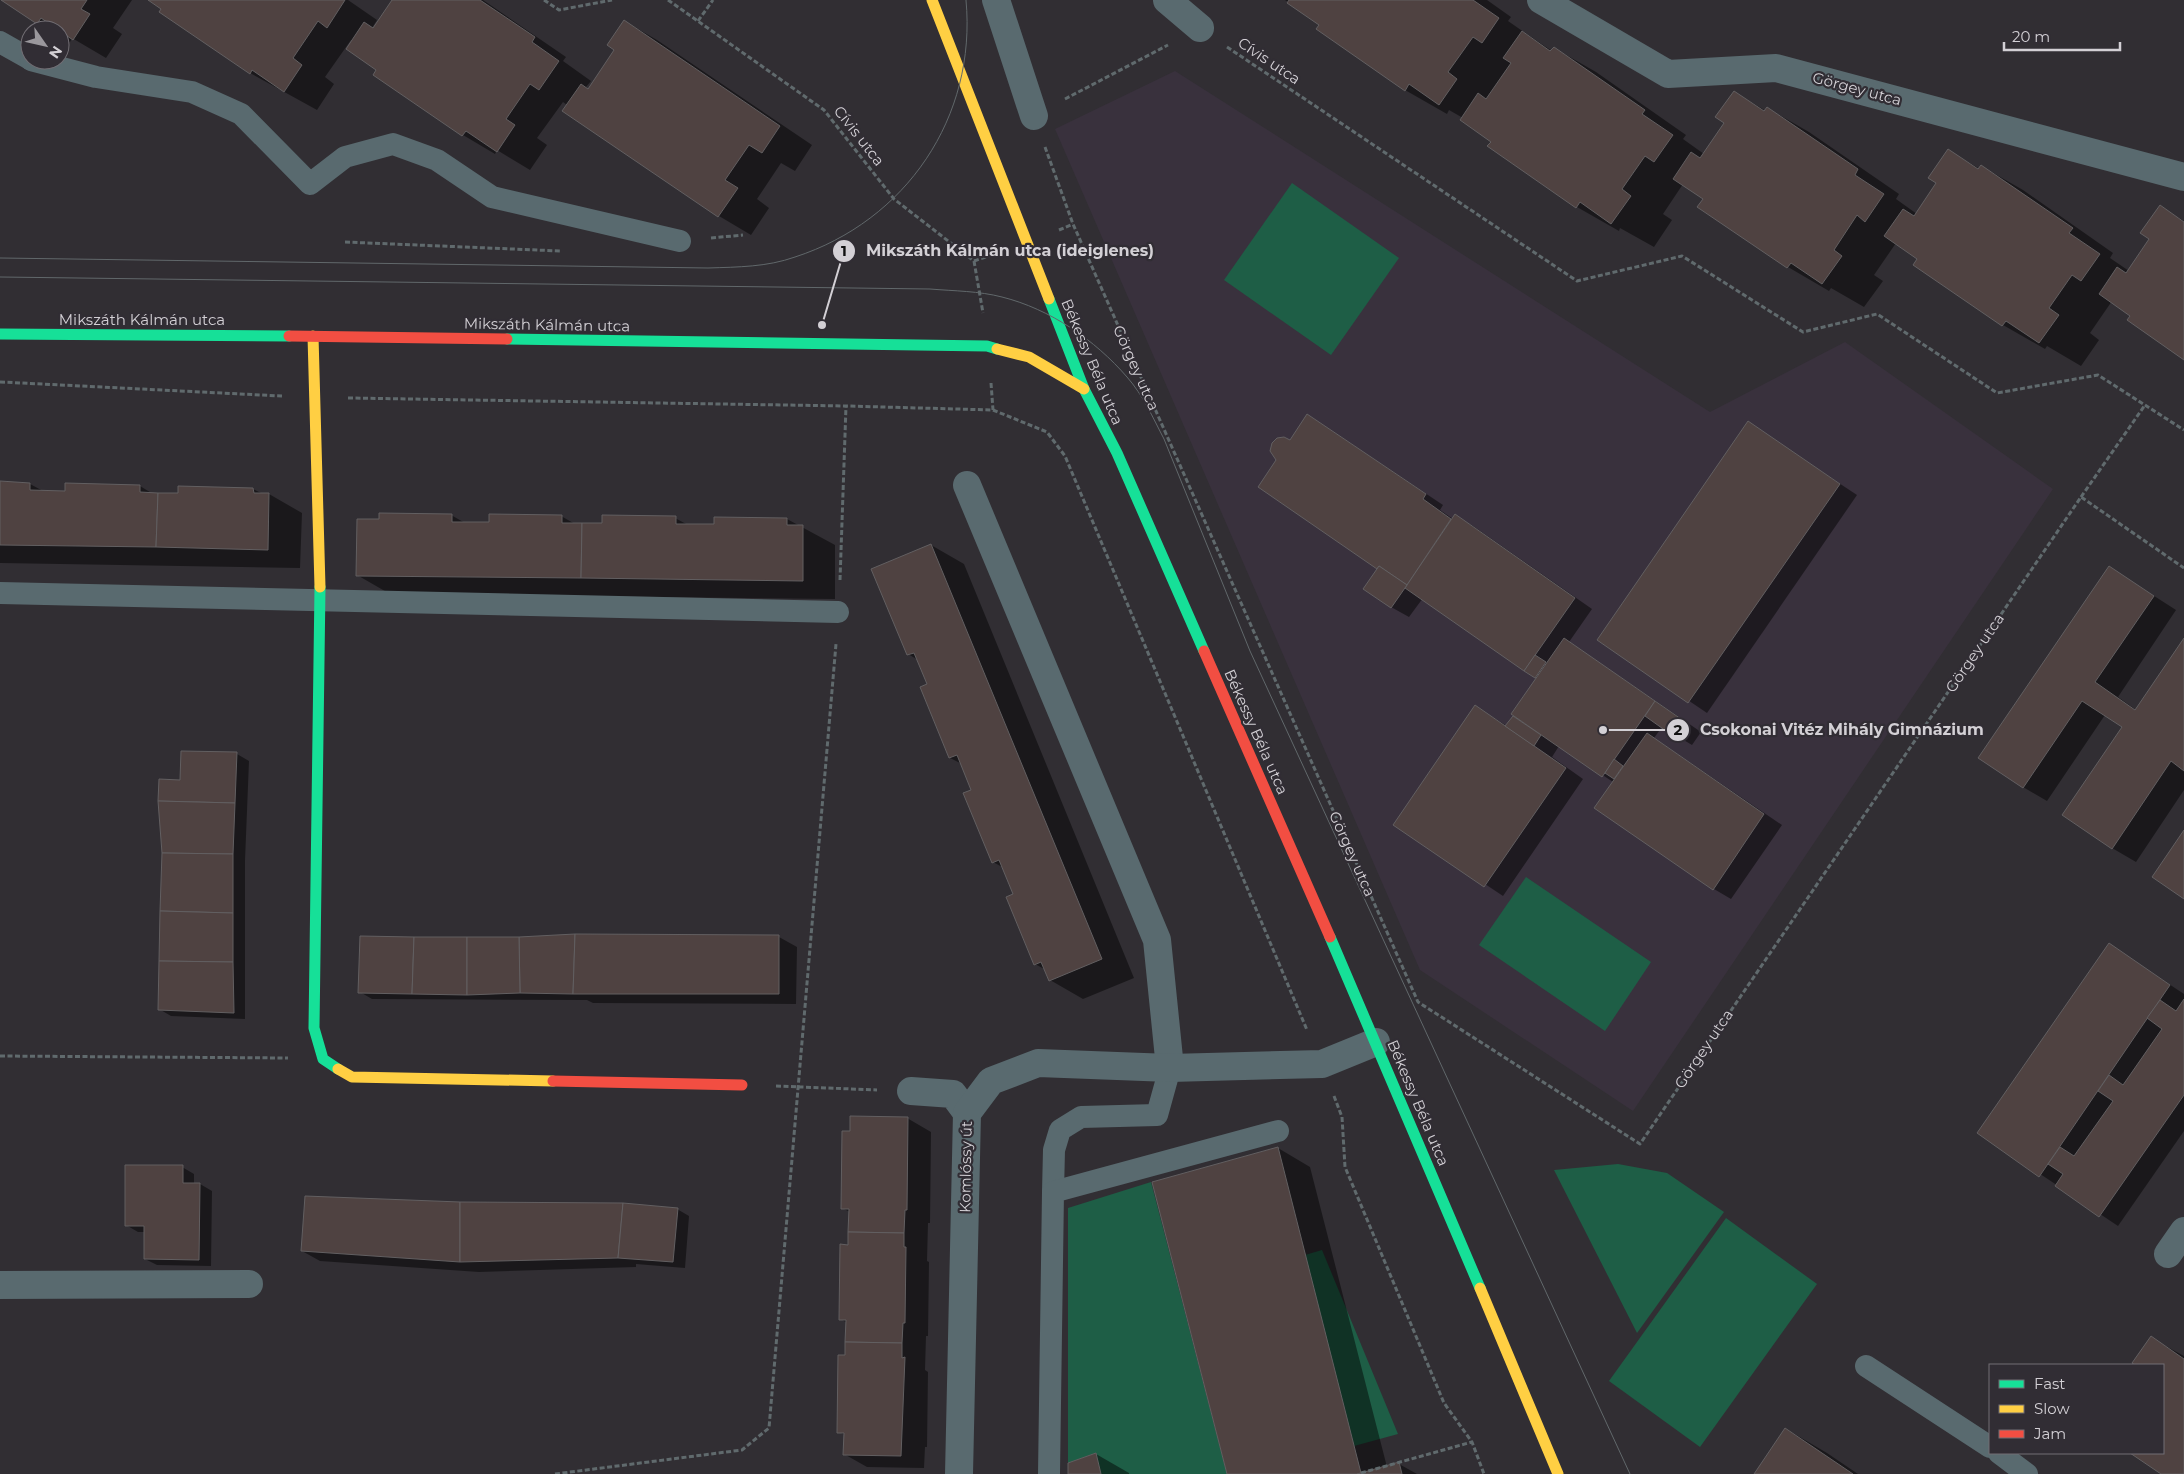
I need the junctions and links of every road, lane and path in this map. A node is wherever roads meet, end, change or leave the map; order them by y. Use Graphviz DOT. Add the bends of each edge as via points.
graph roads {
  1 [pos="544,0"];
  2 [pos="612,0"];
  3 [pos="668,0"];
  4 [pos="713,0"];
  5 [pos="932,0"];
  6 [pos="996,0"];
  7 [pos="1167,0"];
  8 [pos="1541,0"];
  9 [pos="698,21"];
  10 [pos="1200,28"];
  11 [pos="0,42"];
  12 [pos="20,54"];
  13 [pos="69,70"];
  14 [pos="1034,116"];
  15 [pos="2184,177"];
  16 [pos="680,241"];
  17 [pos="345,242"];
  18 [pos="560,251"];
  19 [pos="974,262"];
  20 [pos="0,334"];
  21 [pos="313,336"];
  22 [pos="0,382"];
  23 [pos="1084,389"];
  24 [pos="316,398"];
  25 [pos="2145,405"];
  26 [pos="846,406"];
  27 [pos="2184,430"];
  28 [pos="967,485"];
  29 [pos="2081,497"];
  30 [pos="2184,568"];
  31 [pos="0,593"];
  32 [pos="320,600"];
  33 [pos="838,612"];
  34 [pos="1376,1042"];
  35 [pos="0,1056"];
  36 [pos="323,1059"];
  37 [pos="1322,1064"];
  38 [pos="1170,1068"];
  39 [pos="742,1085"];
  40 [pos="798,1086"];
  41 [pos="911,1091"];
  42 [pos="967,1114"];
  43 [pos="1278,1131"];
  44 [pos="1053,1192"];
  45 [pos="2184,1231"];
  46 [pos="2168,1254"];
  47 [pos="248,1284"];
  48 [pos="0,1285"];
  49 [pos="1866,1366"];
  50 [pos="1472,1442"];
  51 [pos="1989,1446"];
  52 [pos="2000,1454"];
  53 [pos="1361,1473"];
  54 [pos="555,1474"];
  55 [pos="959,1474"];
  56 [pos="1049,1474"];
  57 [pos="1484,1474"];
  58 [pos="1558,1474"];
  59 [pos="2027,1474"];
  1 -- 2 [label="path" via="560,10"];
  3 -- 9 [label="path, Cívis utca"];
  4 -- 9 [label="path"];
  5 -- 23 [label="street, Békessy Béla utca"];
  6 -- 14 [label="street"];
  7 -- 10 [label="street"];
  8 -- 15 [label="street, Görgey utca" via="1668,74 1776,68"];
  9 -- 19 [label="path, Cívis utca" via="824,110 894,199"];
  10 -- 14 [label="path"];
  10 -- 25 [label="path, Cívis utca" via="1577,281 1682,256 1803,332 1877,314 1997,393 2098,375"];
  11 -- 12 [label="lane"];
  13 -- 16 [label="lane" via="192,92 241,114 310,184 345,157 393,144 437,160 492,197"];
  14 -- 29 [label="path, Görgey utca" via="1073,224 1418,1002 1640,1144"];
  17 -- 18 [label="path"];
  20 -- 21 [label="street, Mikszáth Kálmán utca"];
  21 -- 23 [label="street, Mikszáth Kálmán utca" via="987,346 1029,357"];
  21 -- 24 [label="street"];
  22 -- 24 [label="path"];
  23 -- 34 [label="street, Békessy Béla utca" via="1117,453"];
  24 -- 26 [label="path"];
  24 -- 32 [label="street"];
  25 -- 27 [label="path"];
  25 -- 29 [label="path, Görgey utca"];
  26 -- 33 [label="path"];
  26 -- 37 [label="path" via="994,410 1047,432 1065,456"];
  28 -- 38 [label="street" via="1157,940"];
  29 -- 30 [label="path"];
  31 -- 32 [label="lane"];
  32 -- 33 [label="lane"];
  32 -- 36 [label="street" via="314,1028"];
  33 -- 40 [label="path"];
  34 -- 37 [label="street, Komlóssy út"];
  34 -- 58 [label="street, Békessy Béla utca"];
  35 -- 36 [label="path"];
  36 -- 39 [label="street" via="352,1077"];
  37 -- 38 [label="street, Komlóssy út"];
  37 -- 50 [label="path" via="1342,1117 1345,1167 1444,1403"];
  38 -- 42 [label="street, Komlóssy út" via="1038,1063 991,1081"];
  38 -- 44 [label="lane" via="1157,1115 1081,1117 1060,1130 1054,1150"];
  40 -- 41 [label="path"];
  40 -- 54 [label="path" via="769,1428 742,1450"];
  41 -- 42 [label="street" via="953,1094"];
  42 -- 55 [label="street, Komlóssy út"];
  43 -- 44 [label="lane"];
  44 -- 56 [label="lane"];
  45 -- 46 [label="street"];
  47 -- 48 [label="street"];
  49 -- 51 [label="lane"];
  50 -- 53 [label="path"];
  50 -- 57 [label="path"];
  52 -- 59 [label="lane"];
}
